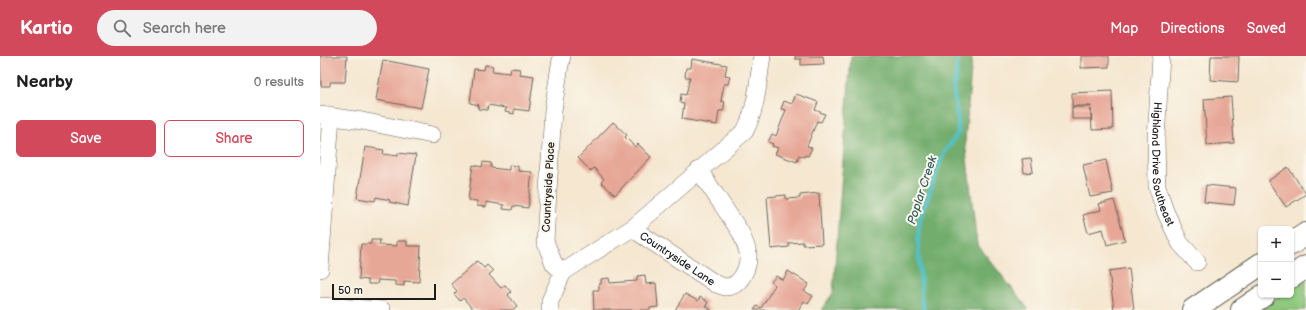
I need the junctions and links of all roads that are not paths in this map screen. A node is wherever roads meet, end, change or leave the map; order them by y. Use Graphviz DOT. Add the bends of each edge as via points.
graph roads {
  1 [pos="562,56"];
  2 [pos="762,56"];
  3 [pos="1161,56"];
  4 [pos="325,116"];
  5 [pos="432,135"];
  6 [pos="700,170"];
  7 [pos="634,227"];
  8 [pos="1306,234"];
  9 [pos="1294,242"];
  10 [pos="1197,262"];
  11 [pos="1258,266"];
  12 [pos="1306,266"];
  13 [pos="320,269"];
  14 [pos="563,272"];
  15 [pos="1294,275"];
  16 [pos="1260,298"];
  17 [pos="320,306"];
  18 [pos="382,310"];
  19 [pos="550,310"];
  20 [pos="1194,310"];
  21 [pos="1242,310"];
  1 -- 14 [label="street, Countryside Place" via="553,110 545,240 554,264"];
  2 -- 6 [label="street, Countryside Lane" via="750,120 744,131"];
  3 -- 10 [label="street, Highland Drive Southeast" via="1156,139 1157,186 1180,243"];
  4 -- 5 [label="street"];
  4 -- 13 [label="street"];
  6 -- 7 [label="street, Countryside Lane"];
  6 -- 7 [label="street, Countryside Lane" via="741,233 748,254 746,272 733,285 724,287 716,284 639,233"];
  7 -- 14 [label="street, Countryside Lane"];
  8 -- 9 [label="main road"];
  11 -- 20 [label="main road"];
  12 -- 15 [label="main road"];
  14 -- 19 [label="street" via="550,301"];
  16 -- 21 [label="main road"];
  17 -- 18 [label="street"];
}
